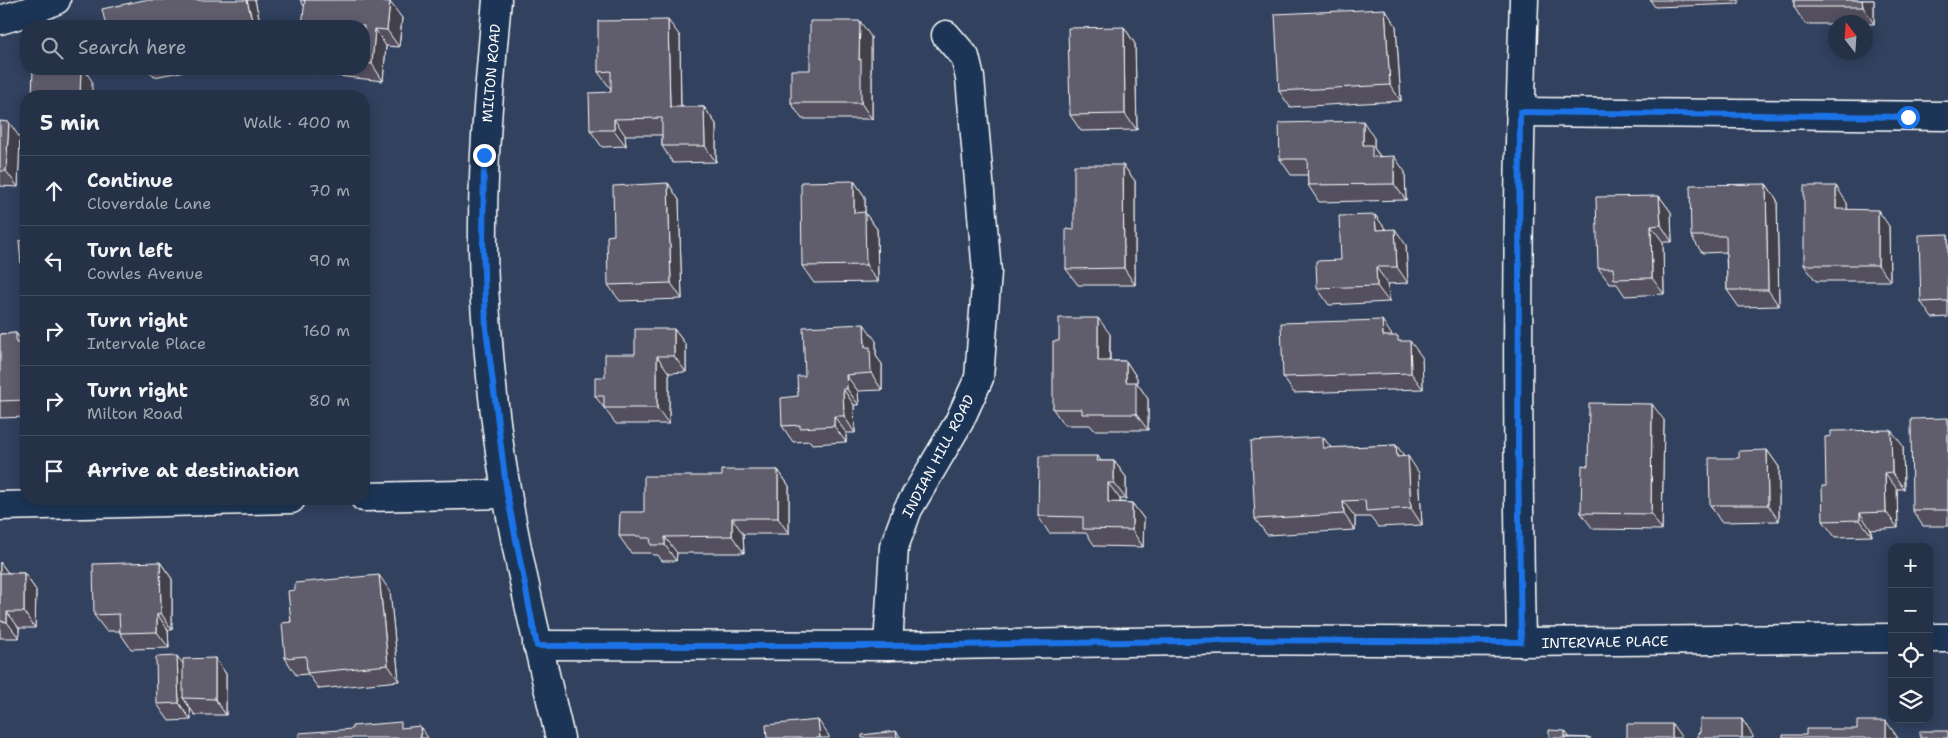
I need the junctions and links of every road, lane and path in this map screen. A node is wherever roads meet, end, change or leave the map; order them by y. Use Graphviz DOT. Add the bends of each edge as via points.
graph roads {
  1 [pos="56,0"];
  2 [pos="497,0"];
  3 [pos="1524,0"];
  4 [pos="0,20"];
  5 [pos="946,34"];
  6 [pos="1520,112"];
  7 [pos="1948,116"];
  8 [pos="507,494"];
  9 [pos="370,497"];
  10 [pos="42,505"];
  11 [pos="0,506"];
  12 [pos="1888,638"];
  13 [pos="1933,638"];
  14 [pos="1948,638"];
  15 [pos="1521,642"];
  16 [pos="537,646"];
  17 [pos="888,646"];
  18 [pos="560,738"];
  1 -- 4 [label="street"];
  2 -- 8 [label="street, MILTON ROAD" via="484,155 483,246 486,328"];
  3 -- 6 [label="street"];
  5 -- 17 [label="street, INDIAN HILL ROAD" via="965,57 970,78 987,272 979,378 959,422 908,509 894,547"];
  6 -- 7 [label="street"];
  6 -- 15 [label="street" via="1518,456"];
  8 -- 9 [label="street"];
  8 -- 16 [label="street, MILTON ROAD"];
  10 -- 11 [label="street"];
  12 -- 15 [label="street, INTERVALE PLACE"];
  13 -- 14 [label="street"];
  15 -- 17 [label="street, INTERVALE PLACE" via="1244,640"];
  16 -- 17 [label="street, INTERVALE PLACE"];
  16 -- 18 [label="street, MILTON ROAD"];
}
